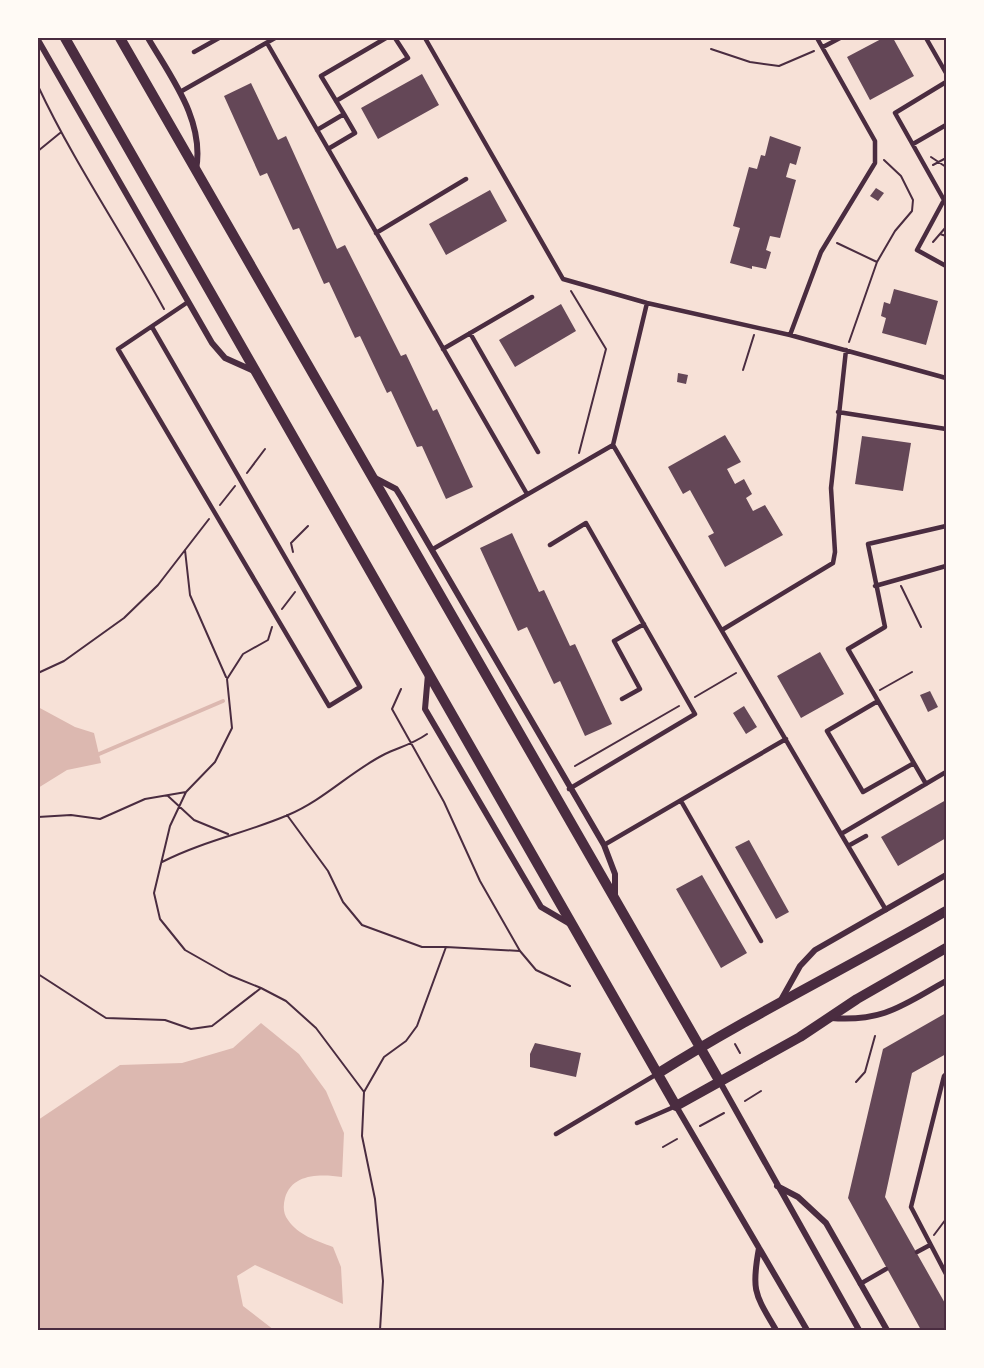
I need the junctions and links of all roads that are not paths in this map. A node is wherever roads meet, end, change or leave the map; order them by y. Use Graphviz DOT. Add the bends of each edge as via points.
graph roads {
  1 [pos="65,38"];
  2 [pos="120,38"];
  3 [pos="148,38"];
  4 [pos="219,38"];
  5 [pos="275,38"];
  6 [pos="386,38"];
  7 [pos="395,38"];
  8 [pos="425,38"];
  9 [pos="817,38"];
  10 [pos="840,38"];
  11 [pos="926,38"];
  12 [pos="38,40"];
  13 [pos="267,43"];
  14 [pos="822,47"];
  15 [pos="194,52"];
  16 [pos="946,73"];
  17 [pos="946,82"];
  18 [pos="180,92"];
  19 [pos="336,101"];
  20 [pos="344,114"];
  21 [pos="946,125"];
  22 [pos="317,130"];
  23 [pos="913,144"];
  24 [pos="328,149"];
  25 [pos="196,171"];
  26 [pos="466,179"];
  27 [pos="376,232"];
  28 [pos="946,266"];
  29 [pos="532,297"];
  30 [pos="188,302"];
  31 [pos="647,303"];
  32 [pos="152,327"];
  33 [pos="470,333"];
  34 [pos="790,335"];
  35 [pos="443,349"];
  36 [pos="846,350"];
  37 [pos="258,374"];
  38 [pos="946,378"];
  39 [pos="838,412"];
  40 [pos="946,429"];
  41 [pos="613,446"];
  42 [pos="538,452"];
  43 [pos="372,476"];
  44 [pos="527,494"];
  45 [pos="946,526"];
  46 [pos="550,545"];
  47 [pos="434,549"];
  48 [pos="946,566"];
  49 [pos="875,586"];
  50 [pos="644,624"];
  51 [pos="722,630"];
  52 [pos="428,670"];
  53 [pos="622,699"];
  54 [pos="878,701"];
  55 [pos="786,739"];
  56 [pos="914,763"];
  57 [pos="946,772"];
  58 [pos="926,784"];
  59 [pos="569,789"];
  60 [pos="681,801"];
  61 [pos="841,834"];
  62 [pos="866,836"];
  63 [pos="604,845"];
  64 [pos="848,846"];
  65 [pos="946,875"];
  66 [pos="614,902"];
  67 [pos="886,909"];
  68 [pos="946,911"];
  69 [pos="573,926"];
  70 [pos="761,941"];
  71 [pos="946,948"];
  72 [pos="946,981"];
  73 [pos="780,1002"];
  74 [pos="828,1018"];
  75 [pos="700,1047"];
  76 [pos="657,1074"];
  77 [pos="946,1074"];
  78 [pos="720,1082"];
  79 [pos="676,1106"];
  80 [pos="637,1123"];
  81 [pos="556,1134"];
  82 [pos="777,1186"];
  83 [pos="930,1245"];
  84 [pos="759,1248"];
  85 [pos="916,1252"];
  86 [pos="886,1269"];
  87 [pos="946,1274"];
  88 [pos="860,1284"];
  89 [pos="776,1330"];
  90 [pos="807,1330"];
  91 [pos="859,1330"];
  92 [pos="887,1330"];
  1 -- 37 [label="street"];
  2 -- 25 [label="street"];
  3 -- 18 [label="street"];
  4 -- 15 [label="lane"];
  5 -- 13 [label="lane"];
  6 -- 19 [label="lane" via="321,76"];
  7 -- 19 [label="lane" via="408,58"];
  8 -- 31 [label="lane" via="563,279"];
  9 -- 14 [label="lane"];
  10 -- 14 [label="lane"];
  11 -- 16 [label="lane"];
  12 -- 30 [label="street"];
  13 -- 18 [label="lane"];
  13 -- 22 [label="lane"];
  14 -- 34 [label="lane" via="875,141 877,154 821,252"];
  17 -- 23 [label="lane" via="895,113"];
  18 -- 25 [label="street" via="198,142"];
  19 -- 20 [label="lane"];
  20 -- 22 [label="lane"];
  20 -- 24 [label="lane" via="355,133"];
  21 -- 23 [label="lane"];
  22 -- 24 [label="lane"];
  23 -- 28 [label="lane" via="944,200 917,250"];
  24 -- 27 [label="lane"];
  25 -- 43 [label="street"];
  26 -- 27 [label="lane"];
  27 -- 35 [label="lane"];
  29 -- 33 [label="lane"];
  30 -- 32 [label="lane"];
  30 -- 37 [label="street" via="225,358"];
  31 -- 34 [label="lane"];
  31 -- 41 [label="lane"];
  32 -- 32 [label="lane" via="118,350 328,706 360,687"];
  33 -- 35 [label="lane"];
  33 -- 42 [label="lane"];
  34 -- 36 [label="lane"];
  35 -- 44 [label="lane"];
  36 -- 38 [label="lane"];
  36 -- 39 [label="lane"];
  37 -- 52 [label="street"];
  39 -- 40 [label="lane"];
  39 -- 51 [label="lane" via="831,488 833,563"];
  41 -- 44 [label="lane"];
  41 -- 51 [label="lane"];
  43 -- 47 [label="street" via="396,489"];
  43 -- 66 [label="street"];
  44 -- 47 [label="lane"];
  45 -- 49 [label="lane" via="868,544"];
  46 -- 50 [label="lane" via="586,523"];
  47 -- 59 [label="street"];
  48 -- 49 [label="lane"];
  49 -- 54 [label="lane" via="885,627 848,649"];
  50 -- 53 [label="lane" via="614,641 640,689"];
  50 -- 59 [label="lane" via="695,714"];
  51 -- 55 [label="lane"];
  52 -- 69 [label="street"];
  52 -- 69 [label="street" via="425,709 540,908"];
  54 -- 56 [label="lane"];
  54 -- 56 [label="lane" via="827,731 863,792"];
  55 -- 60 [label="lane"];
  55 -- 61 [label="lane"];
  56 -- 58 [label="lane"];
  57 -- 58 [label="lane"];
  58 -- 61 [label="lane"];
  59 -- 63 [label="street"];
  60 -- 63 [label="lane"];
  60 -- 70 [label="lane"];
  61 -- 64 [label="lane"];
  62 -- 64 [label="lane"];
  63 -- 66 [label="street" via="615,874"];
  64 -- 67 [label="lane"];
  65 -- 67 [label="street"];
  66 -- 75 [label="street"];
  67 -- 73 [label="street" via="815,950 800,966"];
  68 -- 73 [label="street"];
  69 -- 76 [label="street"];
  71 -- 74 [label="street"];
  72 -- 74 [label="street" via="888,1014 871,1019"];
  73 -- 75 [label="street"];
  74 -- 78 [label="street"];
  75 -- 76 [label="street"];
  75 -- 78 [label="street"];
  76 -- 79 [label="street"];
  76 -- 81 [label="lane"];
  77 -- 83 [label="lane" via="912,1199 913,1215"];
  78 -- 79 [label="street"];
  78 -- 82 [label="street"];
  79 -- 80 [label="lane"];
  79 -- 84 [label="street"];
  82 -- 88 [label="street" via="814,1209 826,1223"];
  82 -- 91 [label="street"];
  83 -- 85 [label="lane"];
  83 -- 87 [label="lane"];
  84 -- 89 [label="street" via="754,1289"];
  84 -- 90 [label="street"];
  86 -- 88 [label="lane"];
  88 -- 92 [label="street"];
}
